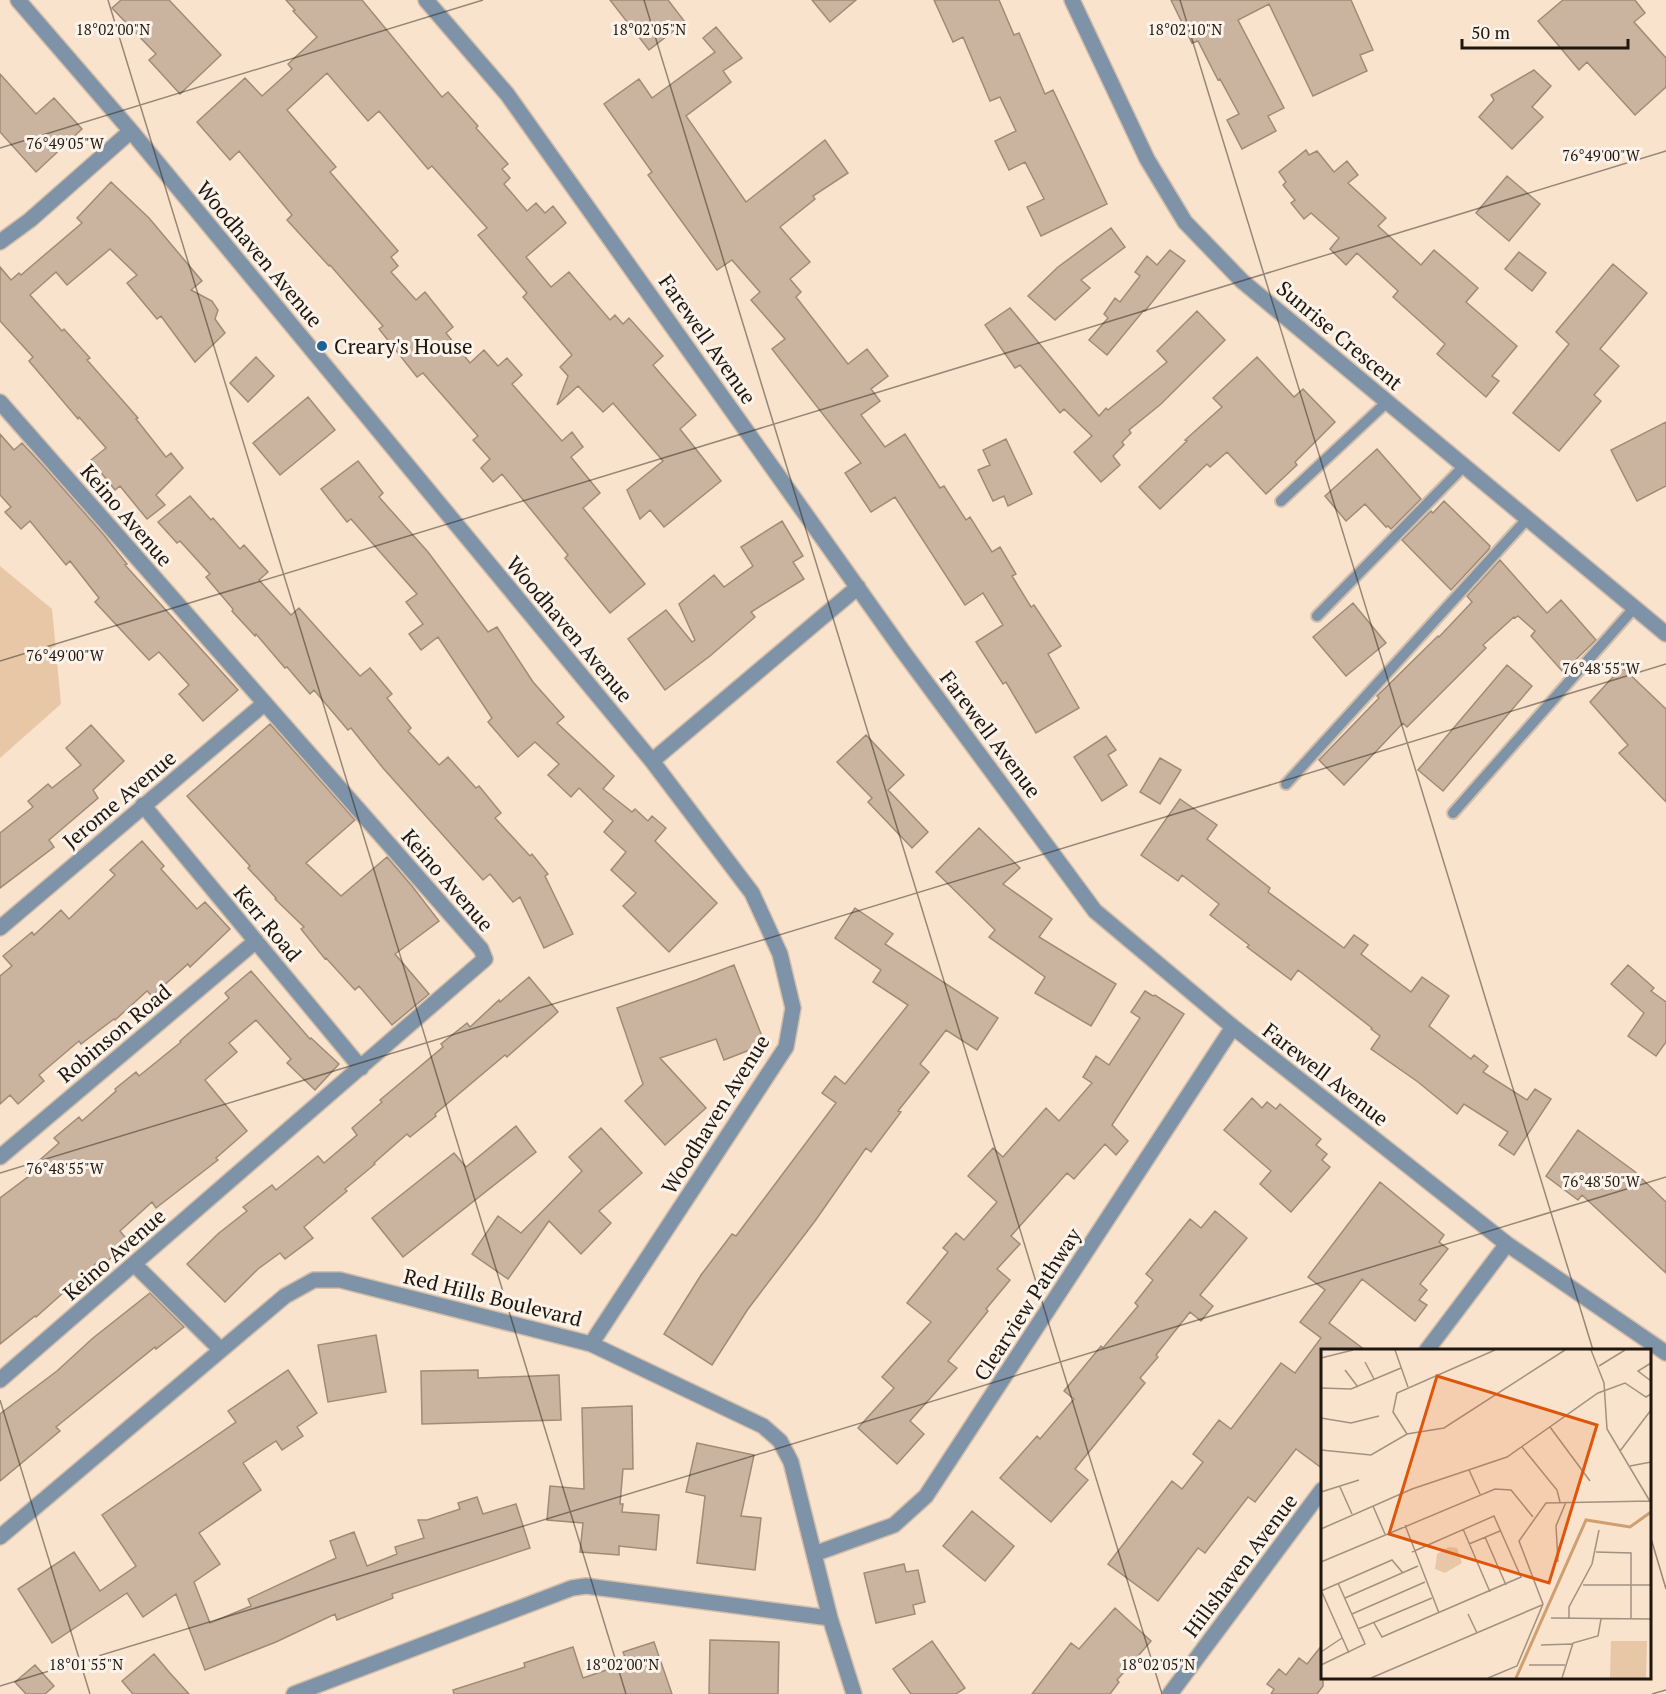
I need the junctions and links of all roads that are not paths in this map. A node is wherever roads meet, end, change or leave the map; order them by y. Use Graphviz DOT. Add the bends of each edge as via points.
graph roads {
  1 [pos="18,0"];
  2 [pos="426,0"];
  3 [pos="1072,0"];
  4 [pos="131,131"];
  5 [pos="0,242"];
  6 [pos="0,402"];
  7 [pos="1387,402"];
  8 [pos="1464,466"];
  9 [pos="1281,501"];
  10 [pos="1527,519"];
  11 [pos="858,587"];
  12 [pos="1634,608"];
  13 [pos="1317,616"];
  14 [pos="1666,634"];
  15 [pos="265,703"];
  16 [pos="652,761"];
  17 [pos="1286,784"];
  18 [pos="144,805"];
  19 [pos="1453,813"];
  20 [pos="0,928"];
  21 [pos="256,941"];
  22 [pos="1233,1027"];
  23 [pos="361,1068"];
  24 [pos="0,1157"];
  25 [pos="1507,1244"];
  26 [pos="134,1264"];
  27 [pos="591,1344"];
  28 [pos="1428,1349"];
  29 [pos="221,1350"];
  30 [pos="1666,1353"];
  31 [pos="0,1380"];
  32 [pos="1321,1493"];
  33 [pos="0,1537"];
  34 [pos="814,1554"];
  35 [pos="830,1618"];
  36 [pos="294,1694"];
  37 [pos="855,1694"];
  38 [pos="1170,1694"];
  1 -- 4 [label="street, Woodhaven Avenue"];
  2 -- 11 [label="street, Farewell Avenue" via="507,94"];
  3 -- 7 [label="street, Sunrise Crescent" via="1148,159 1185,222 1242,281"];
  4 -- 5 [label="street"];
  4 -- 16 [label="street, Woodhaven Avenue"];
  6 -- 15 [label="street, Keino Avenue"];
  7 -- 8 [label="street, Sunrise Crescent"];
  7 -- 9 [label="lane"];
  8 -- 10 [label="street, Sunrise Crescent"];
  8 -- 13 [label="lane"];
  10 -- 12 [label="street, Sunrise Crescent"];
  10 -- 17 [label="lane"];
  11 -- 16 [label="street"];
  11 -- 22 [label="street, Farewell Avenue" via="1095,910"];
  12 -- 14 [label="street, Sunrise Crescent"];
  12 -- 19 [label="lane"];
  15 -- 18 [label="street, Jerome Avenue"];
  15 -- 23 [label="street, Keino Avenue" via="481,949 485,959"];
  16 -- 27 [label="street, Woodhaven Avenue" via="752,893 780,954 793,1008 786,1047"];
  18 -- 20 [label="street, Jerome Avenue"];
  18 -- 21 [label="street, Kerr Road"];
  21 -- 23 [label="street, Kerr Road"];
  21 -- 24 [label="street, Robinson Road"];
  22 -- 25 [label="street, Farewell Avenue"];
  22 -- 34 [label="street, Clearview Pathway" via="926,1496 894,1525"];
  23 -- 26 [label="street, Keino Avenue"];
  25 -- 28 [label="street"];
  25 -- 30 [label="street, Farewell Avenue"];
  26 -- 29 [label="street"];
  26 -- 31 [label="street, Keino Avenue"];
  27 -- 29 [label="street, Red Hills Boulevard" via="340,1280 314,1281 285,1296"];
  27 -- 34 [label="street, Red Hills Boulevard" via="763,1426 780,1441 791,1462"];
  29 -- 33 [label="street, Red Hills Boulevard"];
  32 -- 38 [label="street, Hillshaven Avenue"];
  34 -- 35 [label="street, Red Hills Boulevard"];
  35 -- 36 [label="street" via="586,1586"];
  35 -- 37 [label="street, Red Hills Boulevard"];
}
